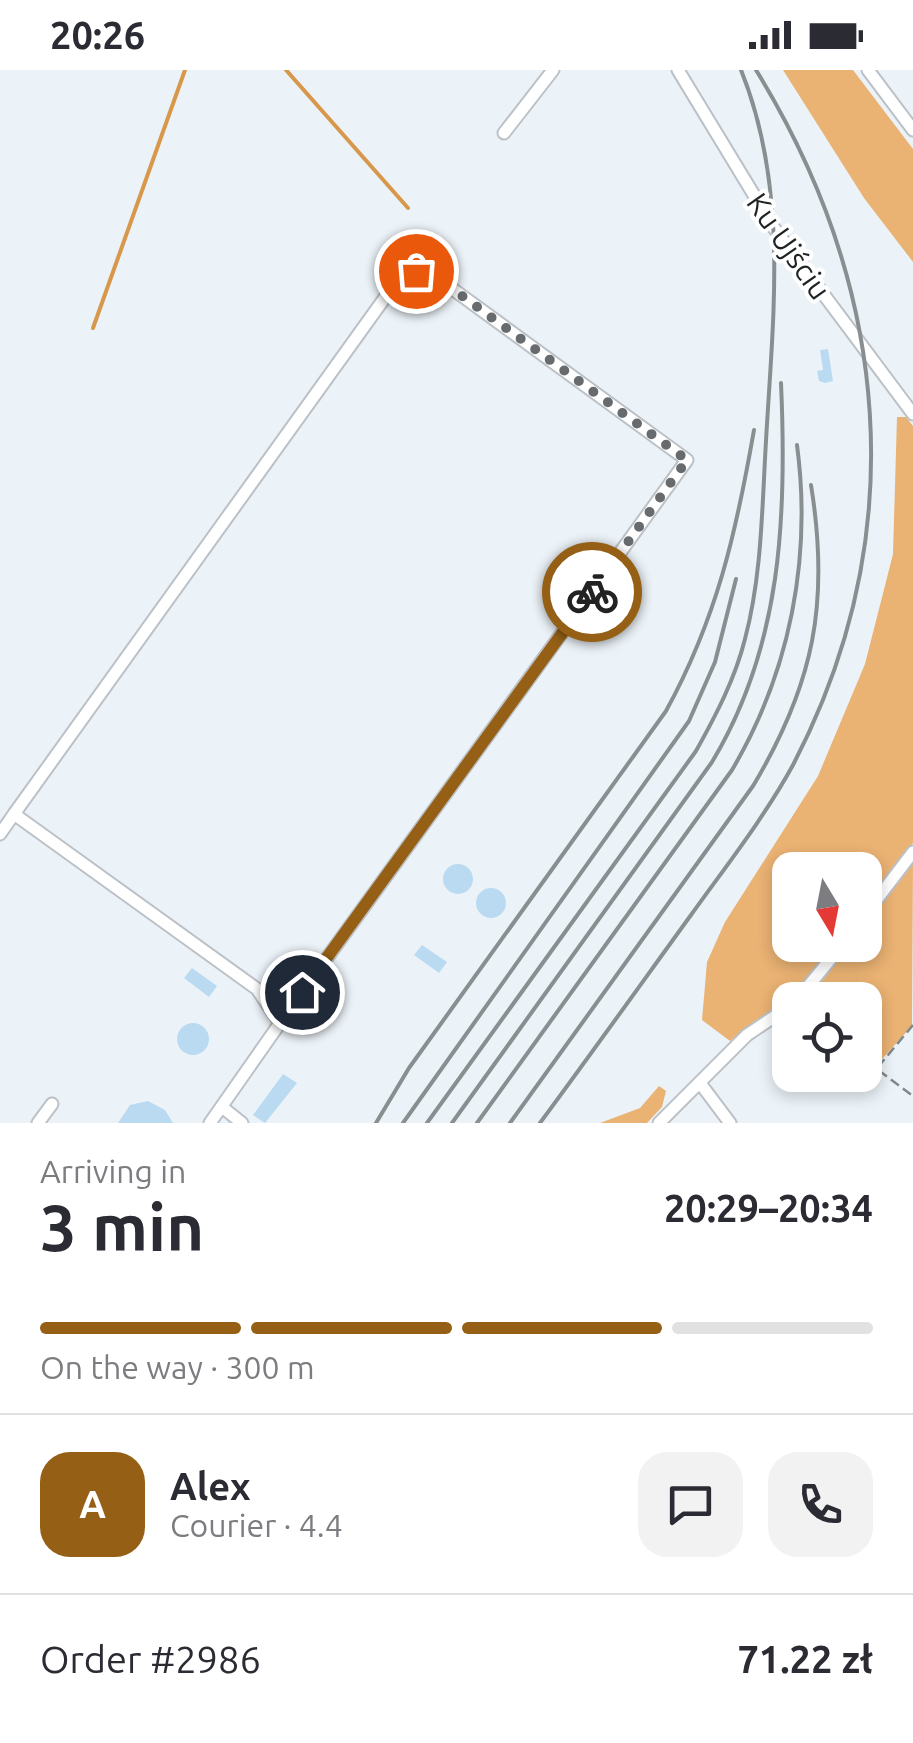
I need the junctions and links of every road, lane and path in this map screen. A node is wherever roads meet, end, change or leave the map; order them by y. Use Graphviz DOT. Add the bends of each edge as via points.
graph roads {
  1 [pos="552,70"];
  2 [pos="678,70"];
  3 [pos="868,70"];
  4 [pos="913,130"];
  5 [pos="504,132"];
  6 [pos="913,414"];
  7 [pos="14,814"];
  8 [pos="0,834"];
  9 [pos="913,852"];
  10 [pos="882,893"];
  11 [pos="828,962"];
  12 [pos="812,982"];
  13 [pos="772,1018"];
  14 [pos="280,1023"];
  15 [pos="913,1025"];
  16 [pos="882,1062"];
  17 [pos="882,1075"];
  18 [pos="700,1083"];
  19 [pos="913,1096"];
  20 [pos="52,1104"];
  21 [pos="222,1108"];
  22 [pos="38,1123"];
  23 [pos="210,1123"];
  24 [pos="242,1123"];
  25 [pos="659,1123"];
  26 [pos="730,1123"];
  1 -- 5 [label="street"];
  2 -- 6 [label="street, Ku Ujściu" via="774,228"];
  3 -- 4 [label="street"];
  7 -- 8 [label="street"];
  7 -- 14 [label="street" via="257,989"];
  7 -- 14 [label="street" via="399,278 432,274 687,460"];
  9 -- 10 [label="street"];
  11 -- 12 [label="street"];
  13 -- 18 [label="street"];
  14 -- 21 [label="street"];
  15 -- 16 [label="path"];
  17 -- 19 [label="path"];
  18 -- 25 [label="street"];
  18 -- 26 [label="street"];
  20 -- 22 [label="street"];
  21 -- 23 [label="street"];
  21 -- 24 [label="street"];
}
